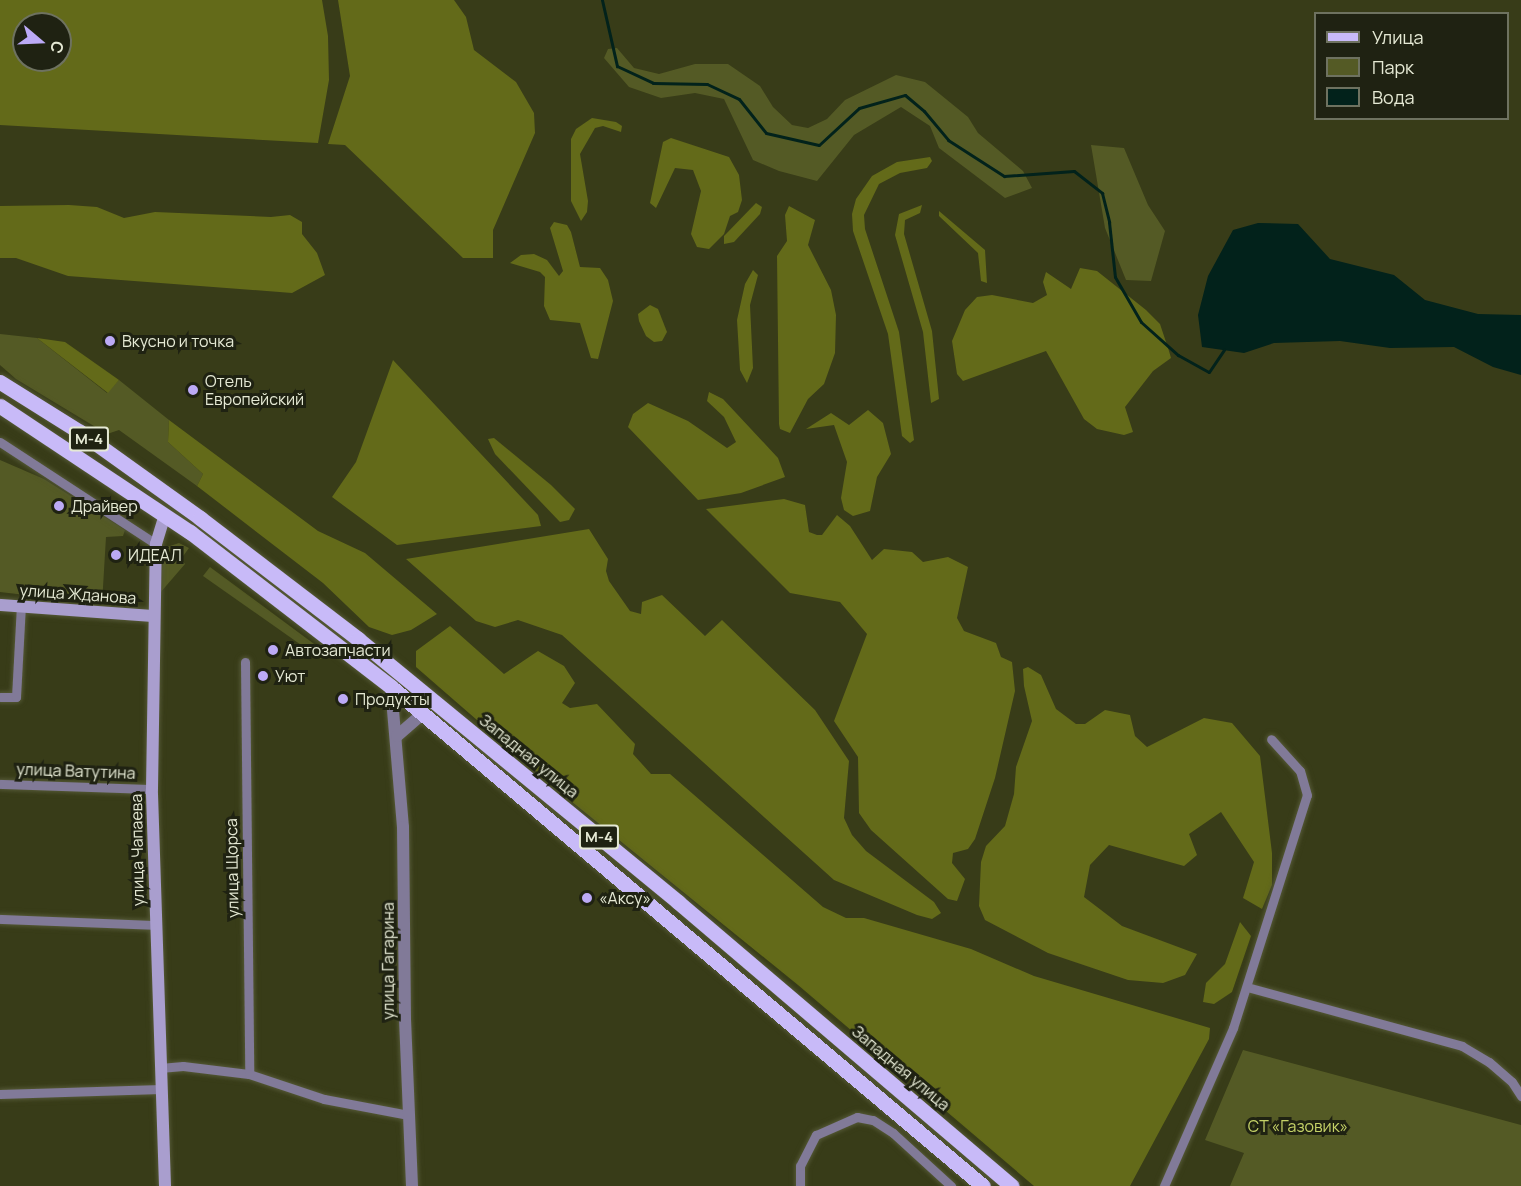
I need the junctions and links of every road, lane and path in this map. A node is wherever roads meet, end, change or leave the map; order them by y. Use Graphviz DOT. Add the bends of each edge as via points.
graph roads {
  1 [pos="0,382"];
  2 [pos="0,406"];
  3 [pos="0,441"];
  4 [pos="165,515"];
  5 [pos="156,544"];
  6 [pos="0,605"];
  7 [pos="21,606"];
  8 [pos="154,616"];
  9 [pos="245,662"];
  10 [pos="391,687"];
  11 [pos="0,697"];
  12 [pos="423,713"];
  13 [pos="397,736"];
  14 [pos="1271,739"];
  15 [pos="0,784"];
  16 [pos="152,789"];
  17 [pos="0,919"];
  18 [pos="155,926"];
  19 [pos="1247,987"];
  20 [pos="160,1068"];
  21 [pos="249,1074"];
  22 [pos="161,1089"];
  23 [pos="0,1094"];
  24 [pos="1521,1096"];
  25 [pos="410,1115"];
  26 [pos="165,1186"];
  27 [pos="412,1186"];
  28 [pos="800,1186"];
  29 [pos="951,1186"];
  30 [pos="983,1186"];
  31 [pos="1012,1186"];
  32 [pos="1164,1186"];
  1 -- 31 [label="main road, Западная улица / М-4" via="80,432 200,518 358,639 687,909"];
  2 -- 4 [label="main road, Западная улица / М-4"];
  3 -- 5 [label="street"];
  4 -- 5 [label="main road, улица Чапаева"];
  4 -- 10 [label="main road, Западная улица / М-4"];
  5 -- 8 [label="main road, улица Чапаева"];
  6 -- 7 [label="main road, улица Жданова"];
  7 -- 8 [label="main road, улица Жданова"];
  7 -- 11 [label="street" via="16,697"];
  8 -- 16 [label="main road, улица Чапаева"];
  9 -- 21 [label="street, улица Щорса"];
  10 -- 12 [label="main road, Западная улица / М-4"];
  10 -- 13 [label="street, улица Гагарина"];
  12 -- 13 [label="street"];
  12 -- 30 [label="main road, Западная улица / М-4"];
  13 -- 25 [label="street, улица Гагарина"];
  14 -- 19 [label="street" via="1300,771 1307,795"];
  15 -- 16 [label="street, улица Ватутина"];
  16 -- 18 [label="main road, улица Чапаева"];
  17 -- 18 [label="street"];
  18 -- 20 [label="main road, улица Чапаева"];
  19 -- 24 [label="street" via="1462,1046 1489,1062 1512,1082"];
  19 -- 32 [label="street"];
  20 -- 21 [label="street" via="183,1066"];
  20 -- 22 [label="main road, улица Чапаева"];
  21 -- 25 [label="street" via="324,1099"];
  22 -- 23 [label="street"];
  22 -- 26 [label="main road, улица Чапаева"];
  25 -- 27 [label="street, улица Гагарина"];
  28 -- 29 [label="street" via="800,1166 816,1135 857,1117 873,1120 893,1133"];
}
